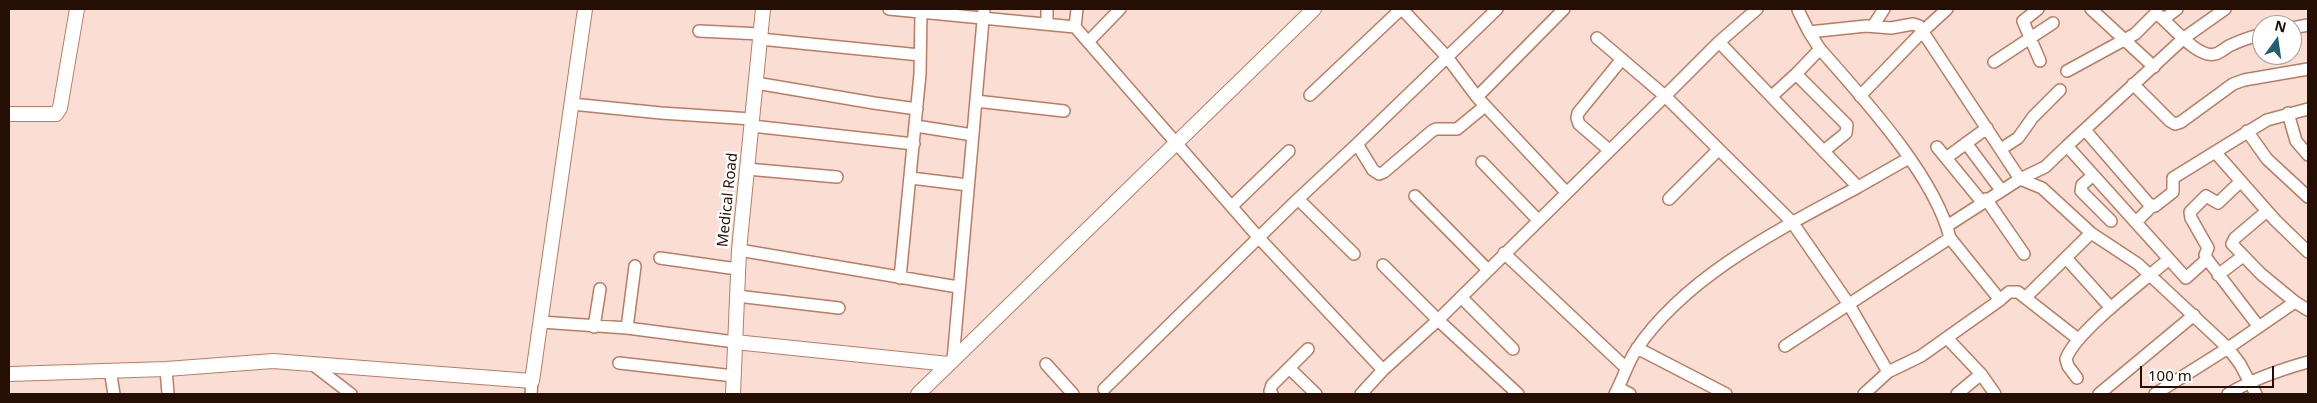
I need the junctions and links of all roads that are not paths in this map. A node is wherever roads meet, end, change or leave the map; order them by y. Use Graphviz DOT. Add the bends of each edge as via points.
graph roads {
  1 [pos="77,9"];
  2 [pos="585,9"];
  3 [pos="763,9"];
  4 [pos="889,9"];
  5 [pos="1047,9"];
  6 [pos="1077,9"];
  7 [pos="1120,9"];
  8 [pos="1402,9"];
  9 [pos="1497,9"];
  10 [pos="1564,9"];
  11 [pos="1757,9"];
  12 [pos="1798,9"];
  13 [pos="1884,9"];
  14 [pos="2038,9"];
  15 [pos="2091,9"];
  16 [pos="2177,9"];
  17 [pos="2225,9"];
  18 [pos="1311,10"];
  19 [pos="1942,10"];
  20 [pos="921,12"];
  21 [pos="983,14"];
  22 [pos="2157,14"];
  23 [pos="2053,23"];
  24 [pos="1047,24"];
  25 [pos="1873,26"];
  26 [pos="1075,27"];
  27 [pos="699,31"];
  28 [pos="1923,31"];
  29 [pos="1809,32"];
  30 [pos="761,36"];
  31 [pos="1597,38"];
  32 [pos="2184,38"];
  33 [pos="2252,38"];
  34 [pos="2030,39"];
  35 [pos="2123,40"];
  36 [pos="1088,42"];
  37 [pos="1719,42"];
  38 [pos="1820,49"];
  39 [pos="920,55"];
  40 [pos="1447,57"];
  41 [pos="1622,59"];
  42 [pos="2040,61"];
  43 [pos="1994,62"];
  44 [pos="2154,67"];
  45 [pos="2308,69"];
  46 [pos="2067,71"];
  47 [pos="1796,74"];
  48 [pos="756,83"];
  49 [pos="2133,84"];
  50 [pos="2060,90"];
  51 [pos="1310,95"];
  52 [pos="1665,96"];
  53 [pos="1772,96"];
  54 [pos="1860,96"];
  55 [pos="1477,97"];
  56 [pos="976,101"];
  57 [pos="572,104"];
  58 [pos="1485,106"];
  59 [pos="917,109"];
  60 [pos="2308,109"];
  61 [pos="1064,110"];
  62 [pos="2288,113"];
  63 [pos="9,114"];
  64 [pos="752,122"];
  65 [pos="916,126"];
  66 [pos="1986,128"];
  67 [pos="2085,130"];
  68 [pos="2247,131"];
  69 [pos="972,134"];
  70 [pos="1177,142"];
  71 [pos="1966,143"];
  72 [pos="914,144"];
  73 [pos="1357,144"];
  74 [pos="2067,146"];
  75 [pos="1938,148"];
  76 [pos="2002,149"];
  77 [pos="1609,150"];
  78 [pos="1718,150"];
  79 [pos="1825,150"];
  80 [pos="2306,151"];
  81 [pos="1289,152"];
  82 [pos="2215,152"];
  83 [pos="1909,158"];
  84 [pos="1946,158"];
  85 [pos="1482,162"];
  86 [pos="747,169"];
  87 [pos="2093,175"];
  88 [pos="837,177"];
  89 [pos="910,178"];
  90 [pos="2020,179"];
  91 [pos="2240,182"];
  92 [pos="968,185"];
  93 [pos="1858,187"];
  94 [pos="2001,190"];
  95 [pos="1566,192"];
  96 [pos="1415,196"];
  97 [pos="2308,197"];
  98 [pos="1298,199"];
  99 [pos="1670,199"];
  100 [pos="1984,201"];
  101 [pos="1232,206"];
  102 [pos="2152,206"];
  103 [pos="2267,211"];
  104 [pos="1538,220"];
  105 [pos="2111,221"];
  106 [pos="1792,222"];
  107 [pos="2136,222"];
  108 [pos="1947,226"];
  109 [pos="2091,233"];
  110 [pos="1259,238"];
  111 [pos="1950,238"];
  112 [pos="739,250"];
  113 [pos="2308,252"];
  114 [pos="1504,253"];
  115 [pos="1354,254"];
  116 [pos="2024,254"];
  117 [pos="2243,256"];
  118 [pos="660,258"];
  119 [pos="2066,258"];
  120 [pos="2169,259"];
  121 [pos="2207,259"];
  122 [pos="1383,265"];
  123 [pos="635,266"];
  124 [pos="738,270"];
  125 [pos="1487,270"];
  126 [pos="2218,274"];
  127 [pos="2150,275"];
  128 [pos="900,278"];
  129 [pos="2186,278"];
  130 [pos="958,287"];
  131 [pos="600,289"];
  132 [pos="2170,293"];
  133 [pos="736,296"];
  134 [pos="1460,296"];
  135 [pos="2026,297"];
  136 [pos="2000,300"];
  137 [pos="2295,302"];
  138 [pos="1848,303"];
  139 [pos="839,308"];
  140 [pos="2111,308"];
  141 [pos="2308,310"];
  142 [pos="2194,315"];
  143 [pos="1438,320"];
  144 [pos="541,322"];
  145 [pos="594,326"];
  146 [pos="2259,327"];
  147 [pos="627,328"];
  148 [pos="1947,338"];
  149 [pos="2078,340"];
  150 [pos="735,342"];
  151 [pos="1785,346"];
  152 [pos="1637,348"];
  153 [pos="2228,348"];
  154 [pos="1308,349"];
  155 [pos="1512,349"];
  156 [pos="951,362"];
  157 [pos="2308,362"];
  158 [pos="619,363"];
  159 [pos="312,364"];
  160 [pos="1046,364"];
  161 [pos="1289,368"];
  162 [pos="1626,368"];
  163 [pos="166,369"];
  164 [pos="110,370"];
  165 [pos="1383,370"];
  166 [pos="1888,372"];
  167 [pos="9,374"];
  168 [pos="1981,374"];
  169 [pos="734,376"];
  170 [pos="2077,378"];
  171 [pos="2250,382"];
  172 [pos="532,388"];
  173 [pos="1617,391"];
  174 [pos="1103,393"];
  175 [pos="114,394"];
  176 [pos="168,394"];
  177 [pos="350,394"];
  178 [pos="733,394"];
  179 [pos="918,394"];
  180 [pos="1073,394"];
  181 [pos="1272,394"];
  182 [pos="1316,394"];
  183 [pos="1361,394"];
  184 [pos="1518,394"];
  185 [pos="1630,394"];
  186 [pos="1726,394"];
  187 [pos="1864,394"];
  188 [pos="1956,394"];
  189 [pos="1995,394"];
  190 [pos="2099,394"];
  191 [pos="2155,394"];
  192 [pos="2228,394"];
  193 [pos="2256,394"];
  1 -- 63 [label="street" via="60,108 56,114 48,115"];
  2 -- 57 [label="street"];
  3 -- 30 [label="street, Medical Road"];
  4 -- 20 [label="street"];
  5 -- 24 [label="street"];
  6 -- 26 [label="street"];
  7 -- 36 [label="street"];
  8 -- 40 [label="street"];
  8 -- 51 [label="street"];
  9 -- 40 [label="street"];
  10 -- 55 [label="street"];
  11 -- 37 [label="street"];
  12 -- 29 [label="street"];
  13 -- 25 [label="street"];
  14 -- 34 [label="street" via="2023,21"];
  15 -- 35 [label="street"];
  16 -- 22 [label="street"];
  17 -- 32 [label="street"];
  18 -- 70 [label="street"];
  19 -- 28 [label="street"];
  20 -- 21 [label="street"];
  20 -- 39 [label="street"];
  21 -- 24 [label="street"];
  21 -- 56 [label="street"];
  22 -- 32 [label="street"];
  22 -- 35 [label="street" via="2135,34"];
  23 -- 34 [label="street"];
  24 -- 26 [label="street"];
  25 -- 28 [label="street" via="1891,28 1916,24"];
  25 -- 29 [label="street"];
  26 -- 36 [label="street"];
  27 -- 30 [label="street"];
  28 -- 54 [label="street"];
  28 -- 66 [label="street"];
  29 -- 38 [label="street"];
  30 -- 39 [label="street"];
  30 -- 48 [label="street, Medical Road"];
  31 -- 41 [label="street"];
  32 -- 33 [label="street" via="2208,55"];
  32 -- 44 [label="street"];
  34 -- 42 [label="street"];
  34 -- 43 [label="street"];
  35 -- 44 [label="street"];
  35 -- 46 [label="street"];
  36 -- 70 [label="street"];
  37 -- 52 [label="street"];
  37 -- 53 [label="street"];
  38 -- 47 [label="street"];
  38 -- 54 [label="street"];
  39 -- 59 [label="street"];
  40 -- 55 [label="street"];
  40 -- 73 [label="street"];
  41 -- 52 [label="street"];
  41 -- 77 [label="street" via="1577,118 1579,124"];
  44 -- 49 [label="street"];
  45 -- 49 [label="street" via="2233,84 2175,124"];
  47 -- 53 [label="street"];
  47 -- 79 [label="street" via="1846,125 1846,132"];
  48 -- 59 [label="street"];
  48 -- 64 [label="street, Medical Road"];
  49 -- 67 [label="street"];
  50 -- 76 [label="street" via="2033,116 2018,138"];
  52 -- 77 [label="street"];
  52 -- 78 [label="street"];
  53 -- 79 [label="street"];
  54 -- 83 [label="street"];
  55 -- 58 [label="street"];
  56 -- 61 [label="street"];
  56 -- 69 [label="street"];
  57 -- 64 [label="street"];
  57 -- 144 [label="street"];
  58 -- 73 [label="street" via="1457,129 1432,131 1379,174"];
  58 -- 95 [label="street"];
  59 -- 65 [label="street"];
  60 -- 62 [label="street"];
  62 -- 68 [label="street"];
  62 -- 80 [label="street" via="2296,141"];
  64 -- 72 [label="street"];
  64 -- 86 [label="street, Medical Road"];
  65 -- 69 [label="street"];
  65 -- 72 [label="street"];
  66 -- 71 [label="street"];
  66 -- 76 [label="street"];
  67 -- 74 [label="street"];
  67 -- 102 [label="street"];
  68 -- 82 [label="street"];
  68 -- 97 [label="street" via="2267,159"];
  69 -- 92 [label="street"];
  70 -- 101 [label="street"];
  70 -- 156 [label="street"];
  71 -- 84 [label="street"];
  71 -- 94 [label="street"];
  72 -- 89 [label="street"];
  73 -- 98 [label="street"];
  74 -- 87 [label="street"];
  74 -- 90 [label="street" via="2045,167"];
  75 -- 84 [label="street"];
  76 -- 90 [label="street"];
  77 -- 95 [label="street"];
  78 -- 99 [label="street"];
  78 -- 106 [label="street"];
  79 -- 93 [label="street"];
  81 -- 101 [label="street"];
  82 -- 91 [label="street"];
  82 -- 102 [label="street" via="2173,178 2172,192"];
  83 -- 93 [label="street"];
  83 -- 108 [label="street" via="1931,191"];
  84 -- 100 [label="street"];
  85 -- 104 [label="street"];
  86 -- 88 [label="street"];
  86 -- 112 [label="street, Medical Road"];
  87 -- 105 [label="street" via="2081,190"];
  87 -- 107 [label="street"];
  89 -- 92 [label="street"];
  89 -- 128 [label="street"];
  90 -- 94 [label="street"];
  90 -- 109 [label="street" via="2042,188"];
  91 -- 103 [label="street"];
  91 -- 121 [label="street" via="2220,202 2206,196 2190,212 2208,248"];
  92 -- 130 [label="street"];
  93 -- 106 [label="street"];
  94 -- 100 [label="street"];
  95 -- 104 [label="street"];
  96 -- 125 [label="street"];
  98 -- 110 [label="street"];
  98 -- 115 [label="street"];
  100 -- 108 [label="street"];
  100 -- 116 [label="street"];
  101 -- 110 [label="street"];
  102 -- 107 [label="street"];
  103 -- 113 [label="street"];
  103 -- 117 [label="street" via="2233,241 2233,247"];
  104 -- 114 [label="street"];
  106 -- 138 [label="street"];
  106 -- 152 [label="street" via="1733,257 1700,283 1668,312"];
  107 -- 120 [label="street"];
  108 -- 111 [label="street"];
  109 -- 119 [label="street"];
  109 -- 127 [label="street"];
  110 -- 165 [label="street"];
  110 -- 174 [label="street"];
  111 -- 136 [label="street"];
  111 -- 138 [label="street"];
  112 -- 124 [label="street, Medical Road"];
  112 -- 128 [label="street"];
  114 -- 125 [label="street"];
  114 -- 162 [label="street"];
  117 -- 126 [label="street"];
  117 -- 137 [label="street"];
  118 -- 124 [label="street"];
  119 -- 135 [label="street"];
  119 -- 140 [label="street"];
  120 -- 127 [label="street"];
  120 -- 129 [label="street"];
  121 -- 126 [label="street"];
  121 -- 129 [label="street"];
  122 -- 143 [label="street"];
  123 -- 147 [label="street"];
  124 -- 133 [label="street, Medical Road"];
  125 -- 134 [label="street"];
  126 -- 146 [label="street"];
  127 -- 132 [label="street"];
  127 -- 140 [label="street"];
  128 -- 130 [label="street"];
  129 -- 132 [label="street"];
  130 -- 156 [label="street"];
  131 -- 145 [label="street"];
  132 -- 142 [label="street"];
  133 -- 139 [label="street"];
  133 -- 150 [label="street, Medical Road"];
  134 -- 143 [label="street"];
  134 -- 155 [label="street"];
  135 -- 136 [label="street" via="2014,291"];
  135 -- 149 [label="street"];
  136 -- 148 [label="street"];
  137 -- 141 [label="street"];
  137 -- 146 [label="street"];
  138 -- 151 [label="street"];
  138 -- 166 [label="street"];
  140 -- 149 [label="street"];
  142 -- 153 [label="street"];
  142 -- 190 [label="street"];
  143 -- 165 [label="street"];
  143 -- 184 [label="street"];
  144 -- 145 [label="street"];
  144 -- 172 [label="street"];
  145 -- 147 [label="street"];
  146 -- 153 [label="street"];
  147 -- 150 [label="street"];
  148 -- 166 [label="street" via="1921,356"];
  148 -- 168 [label="street"];
  149 -- 170 [label="street" via="2066,359"];
  150 -- 156 [label="street"];
  150 -- 169 [label="street, Medical Road"];
  152 -- 162 [label="street"];
  152 -- 186 [label="street"];
  153 -- 171 [label="street"];
  153 -- 191 [label="street"];
  154 -- 161 [label="street"];
  156 -- 179 [label="street"];
  157 -- 171 [label="street"];
  158 -- 169 [label="street"];
  159 -- 163 [label="street" via="273,361"];
  159 -- 172 [label="street"];
  159 -- 177 [label="street"];
  160 -- 180 [label="street"];
  161 -- 181 [label="street" via="1272,385"];
  161 -- 182 [label="street"];
  162 -- 173 [label="street"];
  163 -- 164 [label="street"];
  163 -- 176 [label="street"];
  164 -- 167 [label="street"];
  164 -- 175 [label="street"];
  165 -- 183 [label="street"];
  166 -- 187 [label="street"];
  168 -- 188 [label="street"];
  168 -- 189 [label="street"];
  169 -- 178 [label="street, Medical Road"];
  171 -- 192 [label="street"];
  171 -- 193 [label="street"];
  173 -- 185 [label="street"];
}
